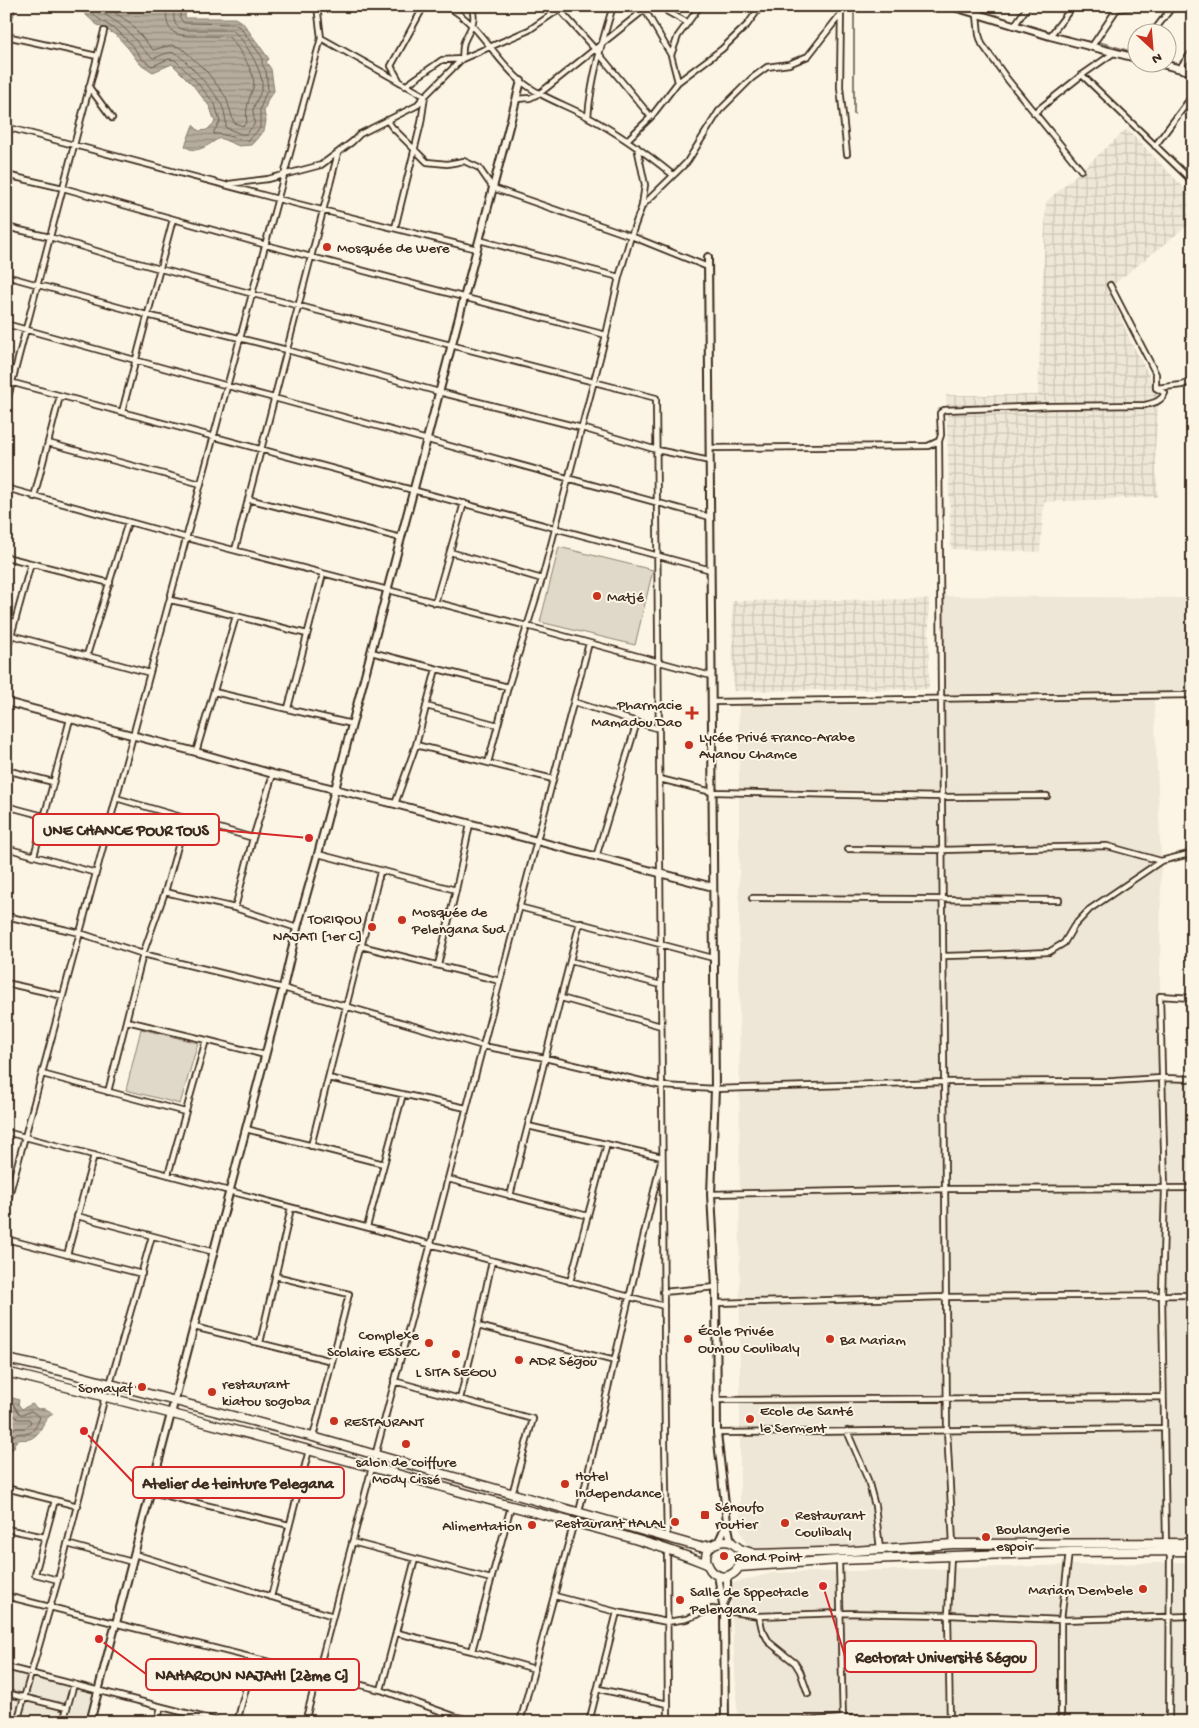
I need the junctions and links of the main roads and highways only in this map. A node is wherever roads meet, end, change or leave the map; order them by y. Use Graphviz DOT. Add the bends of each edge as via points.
graph roads {
  1 [pos="6,1359"];
  2 [pos="6,1372"];
  3 [pos="1193,1543"];
  4 [pos="712,1546"];
  5 [pos="740,1549"];
  6 [pos="1193,1551"];
  7 [pos="707,1564"];
  8 [pos="739,1567"];
  1 -- 4 [label="highway" via="376,1454 700,1547"];
  2 -- 7 [label="highway" via="574,1522"];
  3 -- 5 [label="highway" via="953,1544 755,1554"];
  4 -- 5 [label="highway" via="719,1541 731,1542"];
  4 -- 7 [label="highway" via="706,1557"];
  5 -- 8 [label="highway"];
  6 -- 8 [label="highway" via="951,1556"];
  7 -- 8 [label="highway" via="718,1575 727,1576"];
}
